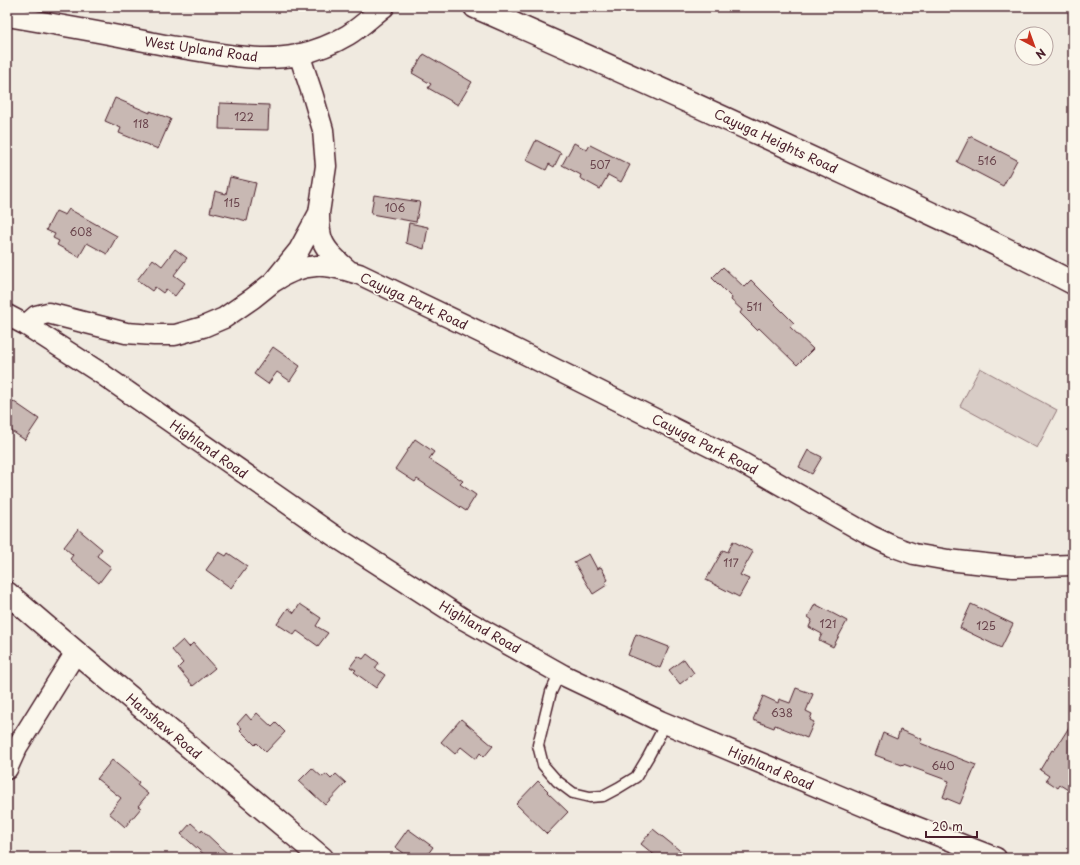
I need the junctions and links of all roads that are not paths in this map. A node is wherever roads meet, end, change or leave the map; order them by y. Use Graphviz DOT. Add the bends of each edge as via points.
graph roads {
  1 [pos="384,7"];
  2 [pos="475,7"];
  3 [pos="7,16"];
  4 [pos="298,54"];
  5 [pos="319,213"];
  6 [pos="348,270"];
  7 [pos="273,282"];
  8 [pos="1073,283"];
  9 [pos="7,315"];
  10 [pos="26,325"];
  11 [pos="1073,565"];
  12 [pos="7,593"];
  13 [pos="76,652"];
  14 [pos="560,673"];
  15 [pos="666,723"];
  16 [pos="7,769"];
  17 [pos="322,858"];
  18 [pos="996,858"];
  1 -- 4 [label="street, West Upland Road" via="348,35"];
  2 -- 8 [label="street, Cayuga Heights Road" via="769,138"];
  3 -- 4 [label="street, West Upland Road" via="245,58"];
  4 -- 5 [label="street" via="323,130 326,166"];
  5 -- 6 [label="street, Cayuga Park Road" via="324,244"];
  5 -- 7 [label="street" via="299,250"];
  6 -- 7 [label="street, Cayuga Park Road" via="317,266 295,270"];
  6 -- 11 [label="street, Cayuga Park Road" via="518,350 739,461 892,546 914,554 948,560 1013,567"];
  7 -- 10 [label="street" via="224,318 203,328 175,335 126,333 48,313 36,316"];
  9 -- 10 [label="street, Highland Road"];
  10 -- 14 [label="street, Highland Road" via="99,372 332,535 464,620"];
  12 -- 13 [label="street, Hanshaw Road"];
  13 -- 16 [label="street" via="17,747"];
  13 -- 17 [label="street, Hanshaw Road"];
  14 -- 15 [label="street, Highland Road"];
  14 -- 15 [label="lane" via="551,692 538,745 543,765 557,781 573,793 590,797 603,796 636,776"];
  15 -- 18 [label="street, Highland Road" via="878,812"];
}
